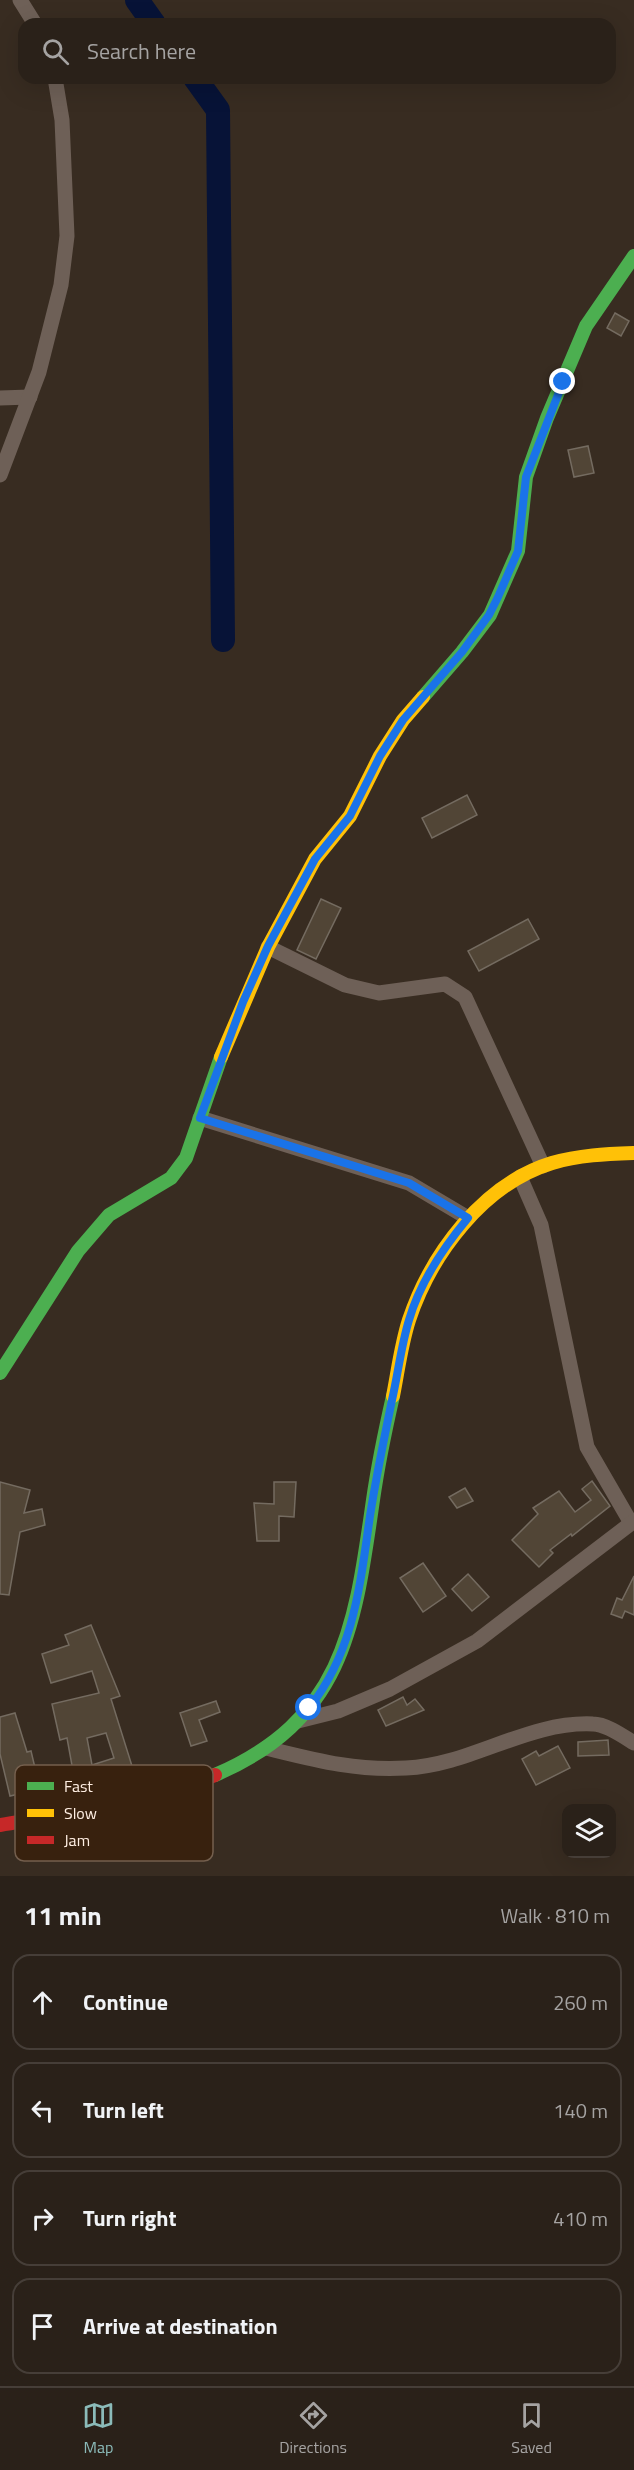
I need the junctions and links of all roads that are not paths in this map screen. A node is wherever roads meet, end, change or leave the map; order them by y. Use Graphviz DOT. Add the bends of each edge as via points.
graph roads {
  1 [pos="20,0"];
  2 [pos="31,18"];
  3 [pos="56,84"];
  4 [pos="634,256"];
  5 [pos="30,397"];
  6 [pos="0,398"];
  7 [pos="0,475"];
  8 [pos="268,946"];
  9 [pos="200,1118"];
  10 [pos="634,1153"];
  11 [pos="543,1166"];
  12 [pos="520,1177"];
  13 [pos="468,1218"];
  14 [pos="0,1373"];
  15 [pos="633,1522"];
  16 [pos="298,1721"];
  17 [pos="634,1743"];
  18 [pos="266,1748"];
  19 [pos="213,1777"];
  20 [pos="15,1822"];
  21 [pos="0,1825"];
  1 -- 2 [label="street"];
  3 -- 5 [label="street" via="62,120 68,236 51,333"];
  4 -- 8 [label="street" via="586,326 547,418 526,477 518,551 489,615 403,720 350,816 315,859"];
  5 -- 6 [label="street"];
  5 -- 7 [label="street"];
  8 -- 9 [label="street" via="239,1011"];
  8 -- 11 [label="street" via="345,985 379,993 446,984 465,998"];
  9 -- 13 [label="street" via="409,1183"];
  9 -- 14 [label="street" via="186,1158 171,1178 109,1215 78,1251"];
  10 -- 11 [label="street"];
  11 -- 12 [label="street"];
  12 -- 13 [label="street"];
  12 -- 15 [label="street" via="541,1224 587,1447"];
  13 -- 16 [label="street" via="436,1262 409,1319 375,1479 366,1558 353,1622 332,1674"];
  15 -- 16 [label="street" via="477,1641 390,1689 338,1711"];
  16 -- 18 [label="street"];
  17 -- 18 [label="street" via="595,1724 541,1729 452,1761 408,1768 354,1768"];
  18 -- 19 [label="street"];
  20 -- 21 [label="street"];
}
